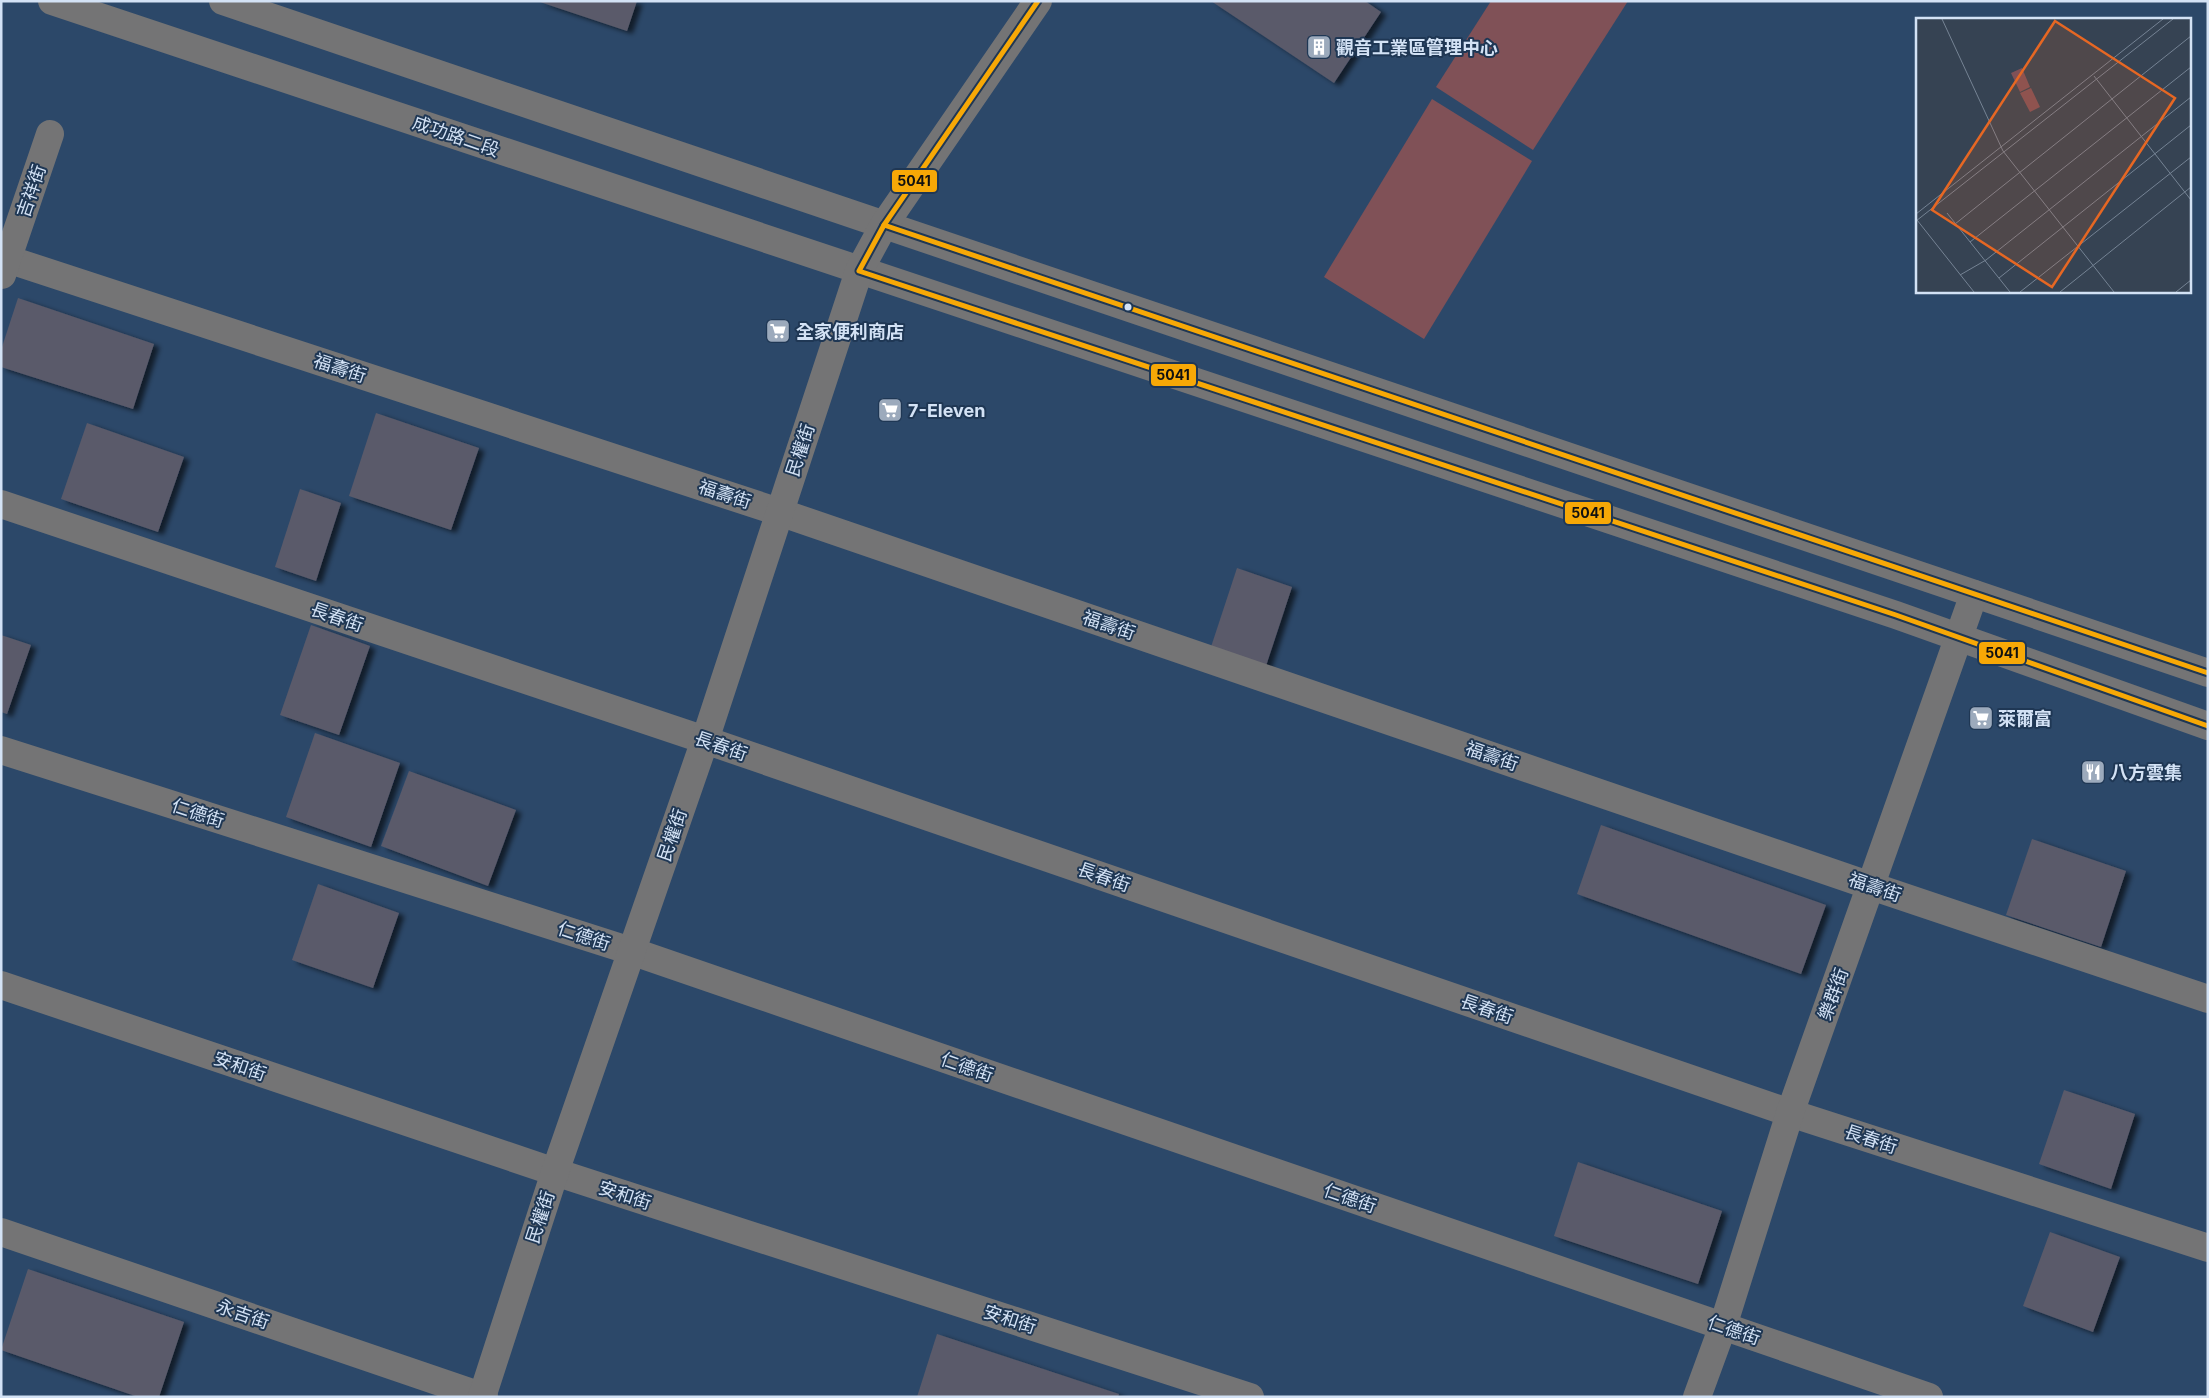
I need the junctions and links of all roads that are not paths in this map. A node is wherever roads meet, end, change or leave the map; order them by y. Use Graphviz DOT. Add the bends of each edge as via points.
graph roads {
  1 [pos="52,1"];
  2 [pos="223,1"];
  3 [pos="1038,1"];
  4 [pos="50,134"];
  5 [pos="884,224"];
  6 [pos="4,267"];
  7 [pos="859,272"];
  8 [pos="1,504"];
  9 [pos="779,512"];
  10 [pos="1974,594"];
  11 [pos="1959,637"];
  12 [pos="2208,672"];
  13 [pos="2208,726"];
  14 [pos="705,740"];
  15 [pos="1,750"];
  16 [pos="1871,886"];
  17 [pos="631,951"];
  18 [pos="1,985"];
  19 [pos="2208,999"];
  20 [pos="1790,1113"];
  21 [pos="555,1172"];
  22 [pos="1,1232"];
  23 [pos="2208,1248"];
  24 [pos="1723,1326"];
  25 [pos="483,1397"];
  26 [pos="1250,1397"];
  27 [pos="1697,1397"];
  28 [pos="1929,1397"];
  1 -- 7 [label="street, 成功路二段"];
  2 -- 5 [label="street"];
  3 -- 5 [label="street, 民權街"];
  4 -- 6 [label="street, 吉祥街"];
  5 -- 7 [label="street, 民權街"];
  5 -- 10 [label="street"];
  6 -- 9 [label="street, 福壽街"];
  7 -- 9 [label="street, 民權街"];
  7 -- 11 [label="street, 成功路二段"];
  8 -- 14 [label="street, 長春街"];
  9 -- 14 [label="street, 民權街"];
  9 -- 16 [label="street, 福壽街"];
  10 -- 11 [label="street, 樂群街"];
  10 -- 12 [label="street"];
  11 -- 13 [label="street, 成功路二段"];
  11 -- 16 [label="street, 樂群街"];
  14 -- 17 [label="street, 民權街"];
  14 -- 20 [label="street, 長春街"];
  15 -- 17 [label="street, 仁德街"];
  16 -- 19 [label="street, 福壽街"];
  16 -- 20 [label="street, 樂群街"];
  17 -- 21 [label="street, 民權街"];
  17 -- 24 [label="street, 仁德街"];
  18 -- 21 [label="street, 安和街"];
  20 -- 23 [label="street, 長春街"];
  20 -- 24 [label="street, 樂群街"];
  21 -- 25 [label="street, 民權街"];
  21 -- 26 [label="street, 安和街"];
  22 -- 25 [label="street, 永吉街"];
  24 -- 27 [label="street, 樂群街"];
  24 -- 28 [label="street, 仁德街"];
}
